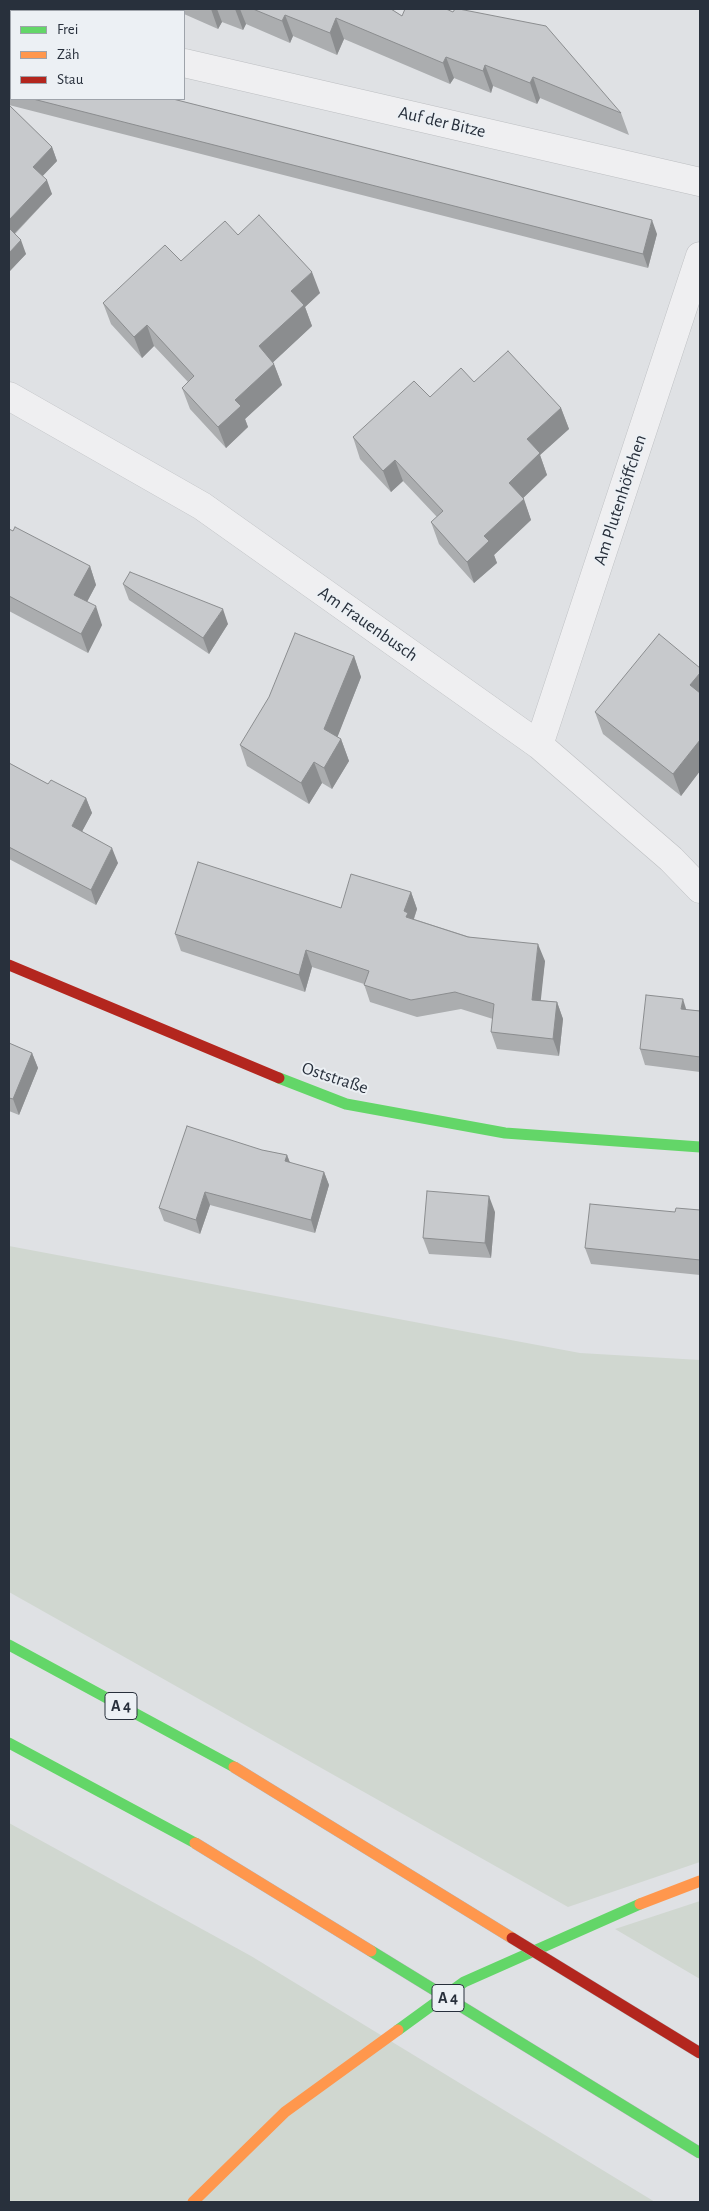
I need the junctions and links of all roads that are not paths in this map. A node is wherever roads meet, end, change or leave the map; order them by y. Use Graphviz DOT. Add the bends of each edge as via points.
graph roads {
  1 [pos="185,63"];
  2 [pos="700,182"];
  3 [pos="700,256"];
  4 [pos="9,396"];
  5 [pos="539,745"];
  6 [pos="700,889"];
  7 [pos="9,964"];
  8 [pos="700,1147"];
  9 [pos="9,1645"];
  10 [pos="9,1743"];
  11 [pos="700,1881"];
  12 [pos="700,2053"];
  13 [pos="700,2153"];
  14 [pos="193,2202"];
  1 -- 2 [label="street, Auf der Bitze"];
  3 -- 5 [label="street, Am Plutenhöffchen"];
  4 -- 5 [label="street, Am Frauenbusch" via="202,506"];
  5 -- 6 [label="street, Am Frauenbusch" via="671,859"];
  7 -- 8 [label="main road, Oststraße" via="346,1104 505,1133"];
  9 -- 12 [label="main road, A 4, bridge" via="234,1767"];
  10 -- 13 [label="main road, A 4, bridge" via="195,1843"];
  11 -- 14 [label="main road" via="662,1894 464,1982 285,2112"];
}
